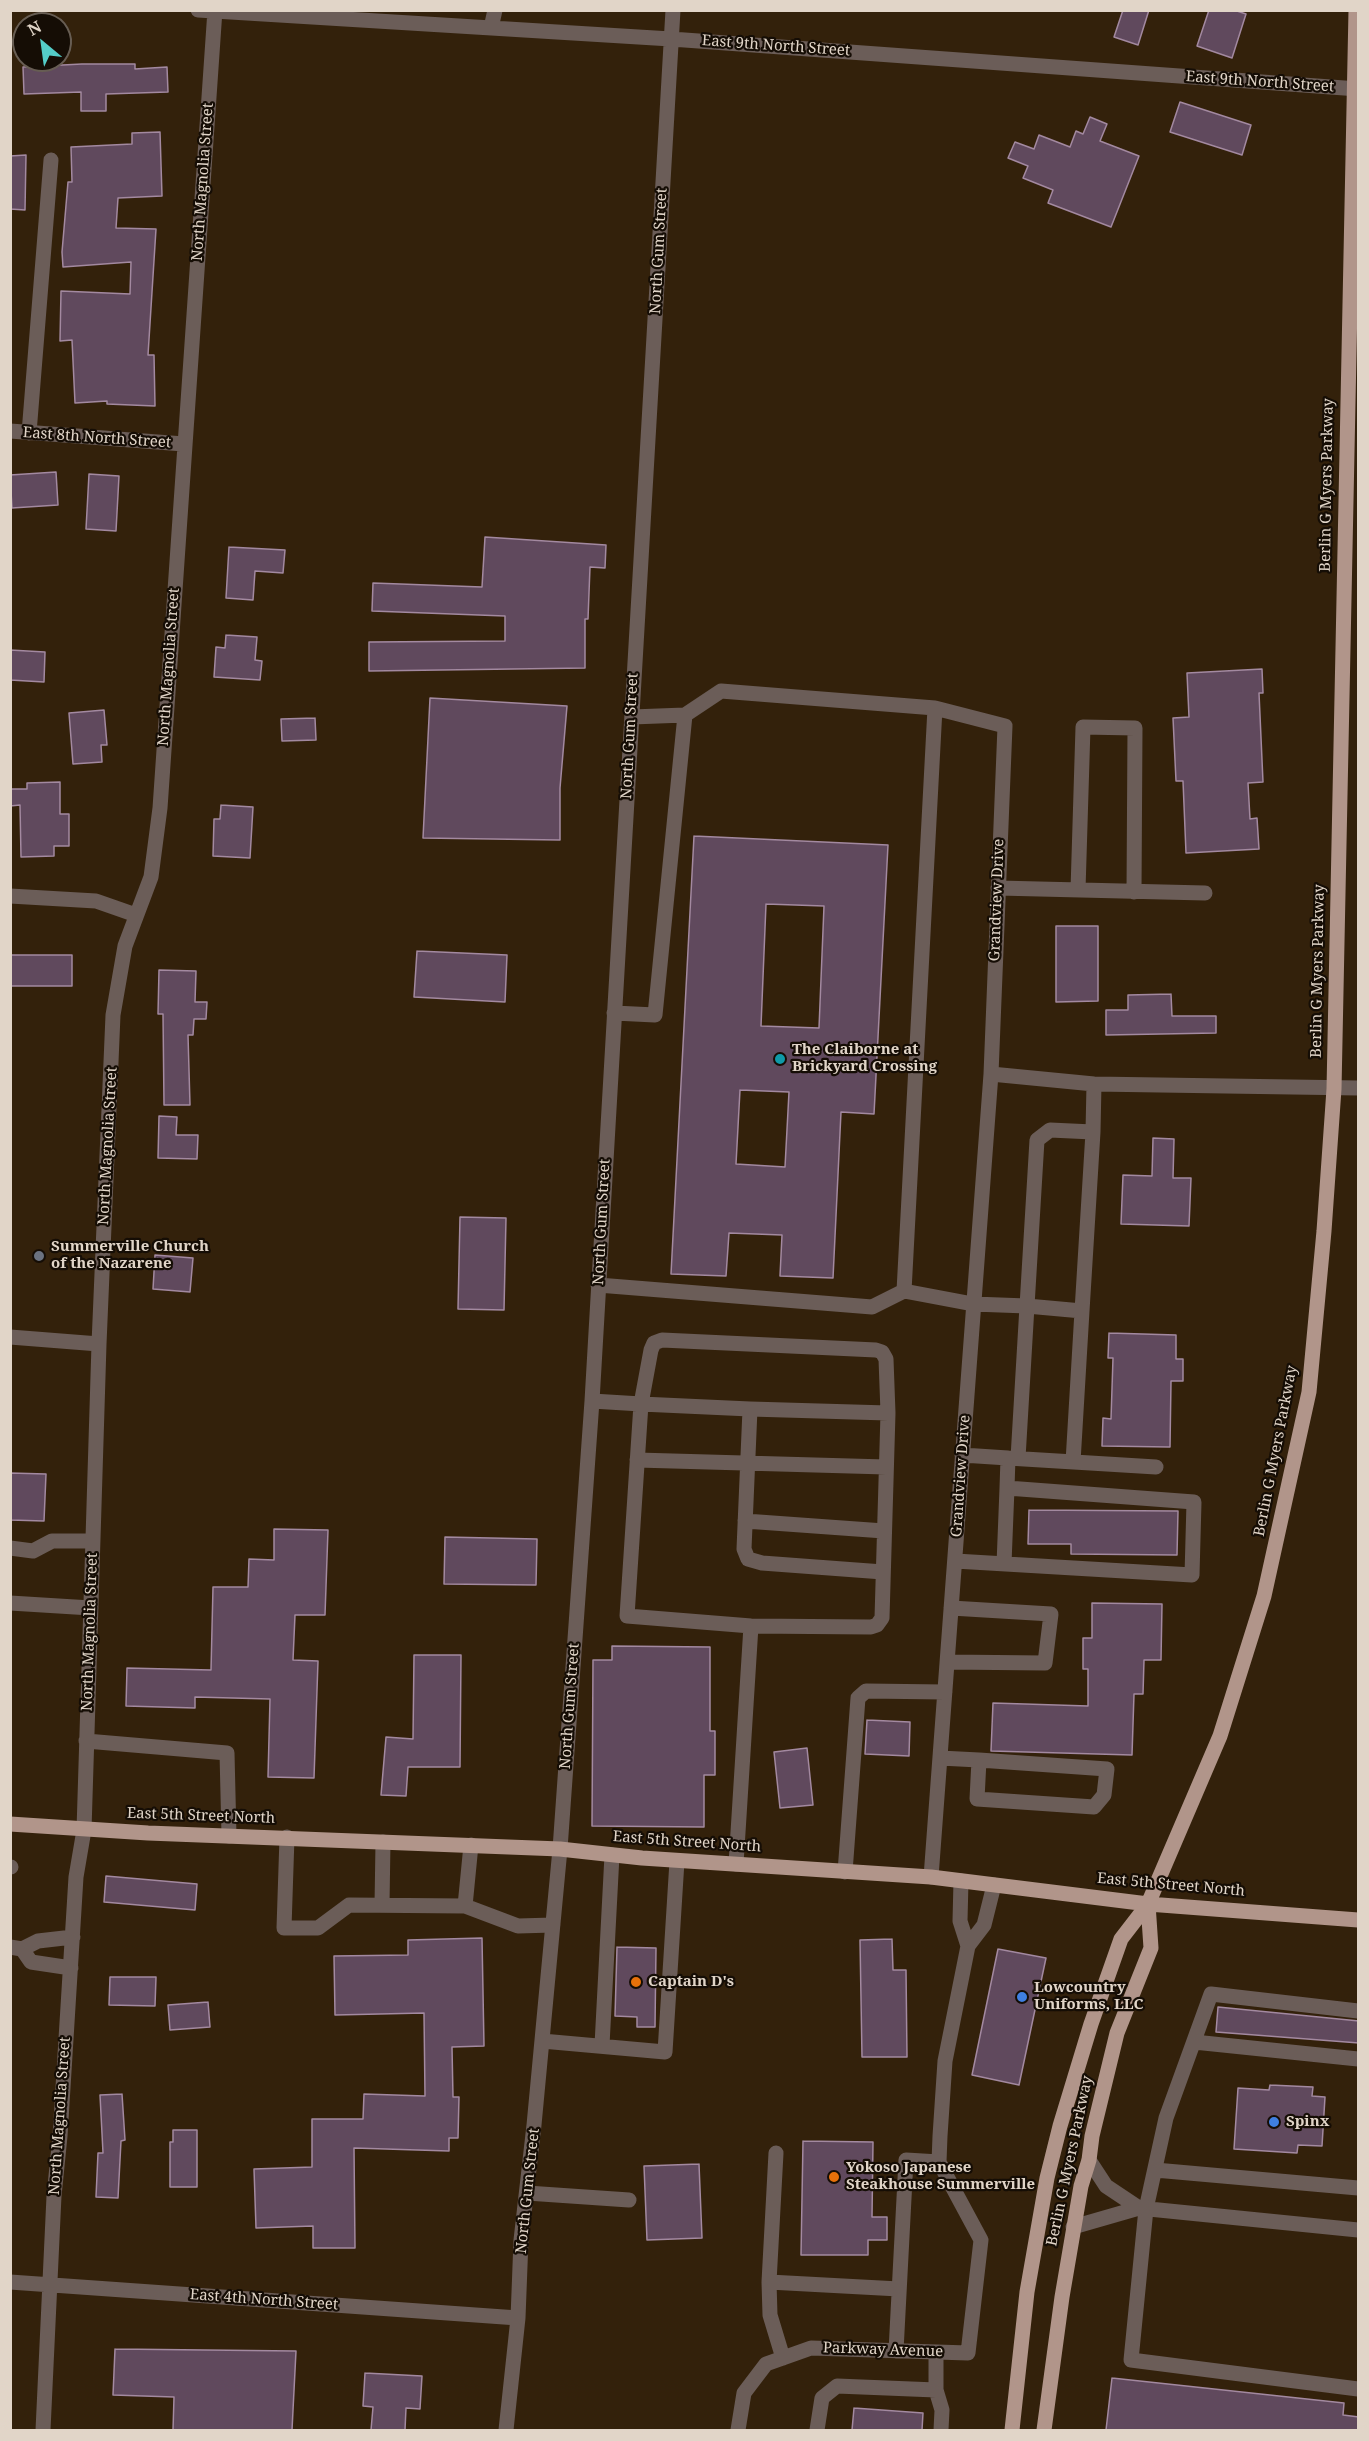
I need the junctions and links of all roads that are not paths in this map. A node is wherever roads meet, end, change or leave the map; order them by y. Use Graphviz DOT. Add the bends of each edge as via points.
graph roads {
  1 [pos="198,10"];
  2 [pos="495,10"];
  3 [pos="673,10"];
  4 [pos="1356,10"];
  5 [pos="215,11"];
  6 [pos="329,14"];
  7 [pos="491,28"];
  8 [pos="671,39"];
  9 [pos="1356,89"];
  10 [pos="51,160"];
  11 [pos="10,431"];
  12 [pos="29,433"];
  13 [pos="184,444"];
  14 [pos="935,708"];
  15 [pos="685,715"];
  16 [pos="632,717"];
  17 [pos="998,888"];
  18 [pos="1078,890"];
  19 [pos="1134,892"];
  20 [pos="1205,894"];
  21 [pos="10,896"];
  22 [pos="136,915"];
  23 [pos="614,1013"];
  24 [pos="991,1074"];
  25 [pos="1094,1084"];
  26 [pos="1359,1088"];
  27 [pos="1334,1089"];
  28 [pos="1093,1132"];
  29 [pos="598,1285"];
  30 [pos="904,1291"];
  31 [pos="973,1304"];
  32 [pos="1027,1306"];
  33 [pos="1082,1311"];
  34 [pos="10,1337"];
  35 [pos="99,1344"];
  36 [pos="592,1401"];
  37 [pos="641,1404"];
  38 [pos="750,1408"];
  39 [pos="888,1413"];
  40 [pos="962,1455"];
  41 [pos="1013,1458"];
  42 [pos="637,1460"];
  43 [pos="1073,1462"];
  44 [pos="747,1463"];
  45 [pos="886,1467"];
  46 [pos="1156,1467"];
  47 [pos="1007,1488"];
  48 [pos="745,1521"];
  49 [pos="884,1531"];
  50 [pos="92,1541"];
  51 [pos="10,1548"];
  52 [pos="955,1560"];
  53 [pos="1004,1564"];
  54 [pos="883,1572"];
  55 [pos="10,1603"];
  56 [pos="91,1608"];
  57 [pos="951,1608"];
  58 [pos="751,1626"];
  59 [pos="947,1662"];
  60 [pos="945,1692"];
  61 [pos="86,1741"];
  62 [pos="940,1758"];
  63 [pos="979,1760"];
  64 [pos="10,1824"];
  65 [pos="84,1830"];
  66 [pos="229,1836"];
  67 [pos="287,1837"];
  68 [pos="383,1842"];
  69 [pos="471,1845"];
  70 [pos="560,1849"];
  71 [pos="612,1855"];
  72 [pos="677,1861"];
  73 [pos="736,1864"];
  74 [pos="845,1872"];
  75 [pos="932,1877"];
  76 [pos="961,1881"];
  77 [pos="994,1885"];
  78 [pos="1148,1904"];
  79 [pos="382,1905"];
  80 [pos="465,1906"];
  81 [pos="1359,1920"];
  82 [pos="553,1925"];
  83 [pos="73,1937"];
  84 [pos="968,1946"];
  85 [pos="16,1948"];
  86 [pos="71,1968"];
  87 [pos="1359,2011"];
  88 [pos="542,2041"];
  89 [pos="1194,2042"];
  90 [pos="602,2045"];
  91 [pos="1359,2059"];
  92 [pos="776,2153"];
  93 [pos="1089,2160"];
  94 [pos="939,2162"];
  95 [pos="1155,2170"];
  96 [pos="1359,2188"];
  97 [pos="527,2193"];
  98 [pos="629,2200"];
  99 [pos="1143,2209"];
  100 [pos="1073,2227"];
  101 [pos="1359,2230"];
  102 [pos="10,2282"];
  103 [pos="769,2282"];
  104 [pos="50,2284"];
  105 [pos="899,2289"];
  106 [pos="518,2318"];
  107 [pos="896,2351"];
  108 [pos="936,2352"];
  109 [pos="783,2358"];
  110 [pos="1359,2389"];
  111 [pos="936,2390"];
  112 [pos="43,2430"];
  113 [pos="506,2430"];
  114 [pos="738,2430"];
  115 [pos="817,2430"];
  116 [pos="941,2430"];
  117 [pos="1012,2430"];
  118 [pos="1044,2430"];
  1 -- 5 [label="street, East 9th North Street"];
  2 -- 7 [label="street"];
  3 -- 8 [label="street, North Gum Street"];
  4 -- 9 [label="main road, Berlin G Myers Parkway"];
  5 -- 6 [label="street, East 9th North Street"];
  5 -- 13 [label="street, North Magnolia Street"];
  6 -- 7 [label="street, East 9th North Street"];
  7 -- 8 [label="street, East 9th North Street"];
  8 -- 9 [label="street, East 9th North Street"];
  8 -- 16 [label="street, North Gum Street"];
  9 -- 27 [label="main road, Berlin G Myers Parkway"];
  10 -- 12 [label="street"];
  11 -- 12 [label="street, East 8th North Street"];
  12 -- 13 [label="street, East 8th North Street"];
  13 -- 22 [label="street, North Magnolia Street" via="160,808 151,877"];
  14 -- 15 [label="street" via="721,691"];
  14 -- 17 [label="street, Grandview Drive" via="1005,726"];
  14 -- 30 [label="street"];
  15 -- 16 [label="street"];
  15 -- 23 [label="street" via="655,1015"];
  16 -- 23 [label="street, North Gum Street"];
  17 -- 18 [label="street"];
  17 -- 24 [label="street, Grandview Drive"];
  18 -- 19 [label="street"];
  18 -- 19 [label="street" via="1083,727 1135,728"];
  19 -- 20 [label="street"];
  21 -- 22 [label="street" via="96,901"];
  22 -- 35 [label="street, North Magnolia Street" via="125,946 113,1015"];
  23 -- 29 [label="street, North Gum Street"];
  24 -- 25 [label="street"];
  24 -- 31 [label="street, Grandview Drive"];
  25 -- 27 [label="street"];
  25 -- 28 [label="street"];
  26 -- 27 [label="street"];
  27 -- 78 [label="main road, Berlin G Myers Parkway" via="1309,1392 1286,1501 1264,1596 1220,1736"];
  28 -- 32 [label="street" via="1050,1130 1037,1140"];
  28 -- 33 [label="street"];
  29 -- 30 [label="street" via="872,1307"];
  29 -- 36 [label="street, North Gum Street"];
  30 -- 31 [label="street"];
  31 -- 32 [label="street"];
  31 -- 40 [label="street, Grandview Drive"];
  32 -- 33 [label="street"];
  32 -- 41 [label="street"];
  33 -- 43 [label="street"];
  34 -- 35 [label="street"];
  35 -- 50 [label="street, North Magnolia Street"];
  36 -- 37 [label="street"];
  36 -- 70 [label="street, North Gum Street"];
  37 -- 38 [label="street"];
  37 -- 39 [label="street" via="651,1350 654,1343 662,1340 882,1352 886,1359"];
  37 -- 42 [label="street"];
  38 -- 39 [label="street"];
  38 -- 44 [label="street"];
  39 -- 45 [label="street"];
  40 -- 41 [label="street"];
  40 -- 52 [label="street, Grandview Drive"];
  41 -- 43 [label="street"];
  41 -- 47 [label="street"];
  42 -- 44 [label="street"];
  42 -- 58 [label="street" via="627,1616"];
  43 -- 46 [label="street"];
  44 -- 45 [label="street"];
  44 -- 48 [label="street"];
  45 -- 49 [label="street"];
  47 -- 53 [label="street"];
  47 -- 53 [label="street" via="1194,1502 1192,1575"];
  48 -- 49 [label="street"];
  48 -- 54 [label="street" via="744,1549 752,1562"];
  49 -- 54 [label="street"];
  50 -- 51 [label="street" via="52,1541 33,1551"];
  50 -- 56 [label="street, North Magnolia Street"];
  52 -- 53 [label="street"];
  52 -- 57 [label="street, Grandview Drive"];
  54 -- 58 [label="street" via="882,1618 877,1625"];
  55 -- 56 [label="street"];
  56 -- 61 [label="street, North Magnolia Street"];
  57 -- 59 [label="street, Grandview Drive"];
  57 -- 59 [label="street" via="1051,1614 1046,1663"];
  58 -- 73 [label="street"];
  59 -- 60 [label="street, Grandview Drive"];
  60 -- 62 [label="street, Grandview Drive"];
  60 -- 74 [label="street" via="866,1691 858,1698"];
  61 -- 65 [label="street, North Magnolia Street"];
  61 -- 66 [label="street" via="227,1753"];
  62 -- 63 [label="street"];
  62 -- 75 [label="street, Grandview Drive"];
  63 -- 63 [label="street" via="977,1800 1094,1807 1104,1795 1107,1769"];
  64 -- 65 [label="main road, East 5th Street North"];
  65 -- 66 [label="main road, East 5th Street North"];
  65 -- 83 [label="street, North Magnolia Street" via="76,1877"];
  66 -- 67 [label="main road, East 5th Street North"];
  67 -- 68 [label="main road, East 5th Street North"];
  67 -- 79 [label="street" via="284,1928 318,1928 349,1905"];
  68 -- 69 [label="main road, East 5th Street North"];
  68 -- 79 [label="street"];
  69 -- 70 [label="main road, East 5th Street North"];
  69 -- 80 [label="street"];
  70 -- 71 [label="main road, East 5th Street North"];
  70 -- 82 [label="street, North Gum Street"];
  71 -- 72 [label="main road, East 5th Street North"];
  71 -- 90 [label="street"];
  72 -- 73 [label="main road, East 5th Street North"];
  72 -- 90 [label="street" via="665,2052"];
  73 -- 74 [label="main road, East 5th Street North"];
  74 -- 75 [label="main road, East 5th Street North"];
  75 -- 76 [label="main road, East 5th Street North"];
  76 -- 77 [label="main road, East 5th Street North"];
  76 -- 84 [label="street" via="960,1921"];
  77 -- 78 [label="main road, East 5th Street North"];
  77 -- 84 [label="street" via="984,1925"];
  78 -- 81 [label="main road, East 5th Street North"];
  78 -- 93 [label="main road, Berlin G Myers Parkway" via="1150,1948 1117,2033"];
  78 -- 117 [label="main road, Berlin G Myers Parkway" via="1121,1939 1090,2024 1060,2126 1027,2292"];
  79 -- 80 [label="street"];
  80 -- 82 [label="street" via="518,1926"];
  82 -- 88 [label="street, North Gum Street"];
  83 -- 85 [label="street"];
  83 -- 86 [label="street, North Magnolia Street"];
  84 -- 94 [label="street" via="945,2061"];
  85 -- 86 [label="street" via="32,1962"];
  86 -- 104 [label="street, North Magnolia Street"];
  87 -- 89 [label="street" via="1211,1994"];
  88 -- 90 [label="street"];
  88 -- 97 [label="street, North Gum Street"];
  89 -- 91 [label="street"];
  89 -- 95 [label="street" via="1166,2118"];
  92 -- 103 [label="street"];
  93 -- 99 [label="street" via="1106,2186"];
  93 -- 100 [label="main road, Berlin G Myers Parkway"];
  94 -- 105 [label="street" via="906,2160"];
  94 -- 108 [label="street, Parkway Avenue" via="981,2240 968,2353"];
  95 -- 96 [label="street"];
  95 -- 99 [label="street"];
  97 -- 98 [label="street"];
  97 -- 106 [label="street, North Gum Street"];
  99 -- 100 [label="street"];
  99 -- 101 [label="street"];
  99 -- 110 [label="street" via="1131,2360"];
  100 -- 118 [label="main road, Berlin G Myers Parkway"];
  102 -- 104 [label="street, East 4th North Street"];
  103 -- 105 [label="street"];
  103 -- 109 [label="street" via="770,2315"];
  104 -- 106 [label="street, East 4th North Street"];
  104 -- 112 [label="street, North Magnolia Street"];
  105 -- 107 [label="street"];
  106 -- 113 [label="street, North Gum Street"];
  107 -- 108 [label="street, Parkway Avenue"];
  107 -- 109 [label="street, Parkway Avenue" via="811,2348"];
  108 -- 111 [label="street"];
  109 -- 114 [label="street, Parkway Avenue" via="766,2364 744,2393"];
  111 -- 115 [label="street" via="837,2386 822,2398"];
  111 -- 116 [label="street" via="942,2410"];
}
